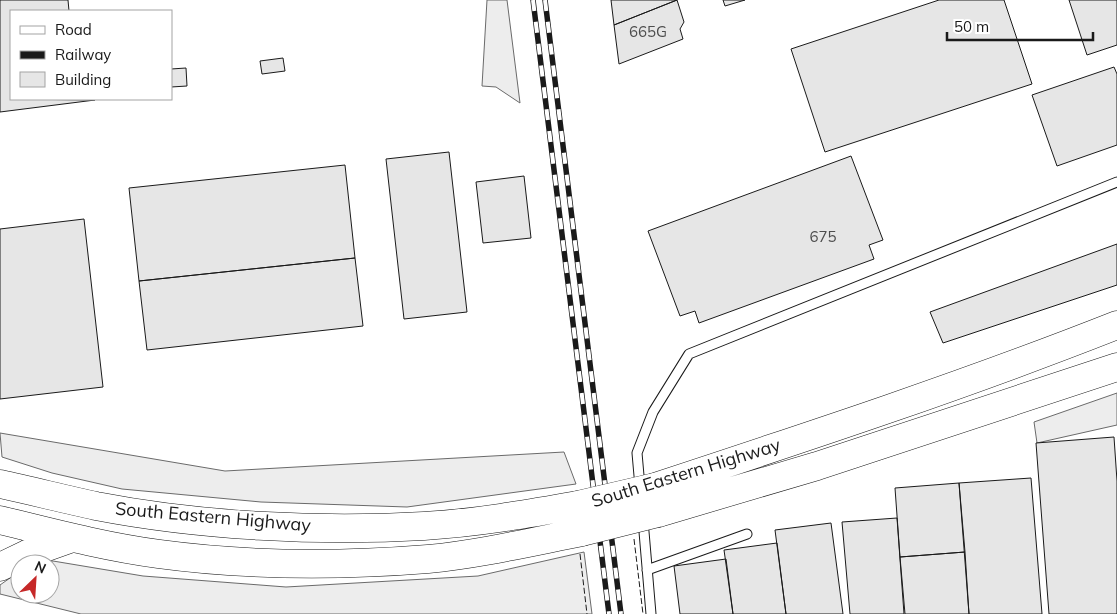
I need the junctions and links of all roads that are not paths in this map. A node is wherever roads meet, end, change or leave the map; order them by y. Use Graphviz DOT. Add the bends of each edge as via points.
graph roads {
  1 [pos="1117,182"];
  2 [pos="1117,325"];
  3 [pos="1117,367"];
  4 [pos="0,484"];
  5 [pos="649,503"];
  6 [pos="0,520"];
  7 [pos="747,534"];
  8 [pos="72,538"];
  9 [pos="0,567"];
  10 [pos="647,570"];
  11 [pos="651,614"];
  1 -- 5 [label="lane" via="689,354 653,412 637,453"];
  2 -- 5 [label="main road, South Eastern Highway"];
  3 -- 5 [label="main road, South Eastern Highway" via="817,466"];
  4 -- 5 [label="main road, South Eastern Highway, bridge" via="143,513 288,527 425,526 510,517 578,505"];
  5 -- 8 [label="main road, South Eastern Highway, bridge" via="582,532 430,559 278,563 159,554"];
  5 -- 10 [label="lane"];
  6 -- 8 [label="main road, South Eastern Highway"];
  7 -- 10 [label="lane"];
  8 -- 9 [label="main road"];
  10 -- 11 [label="lane"];
}
